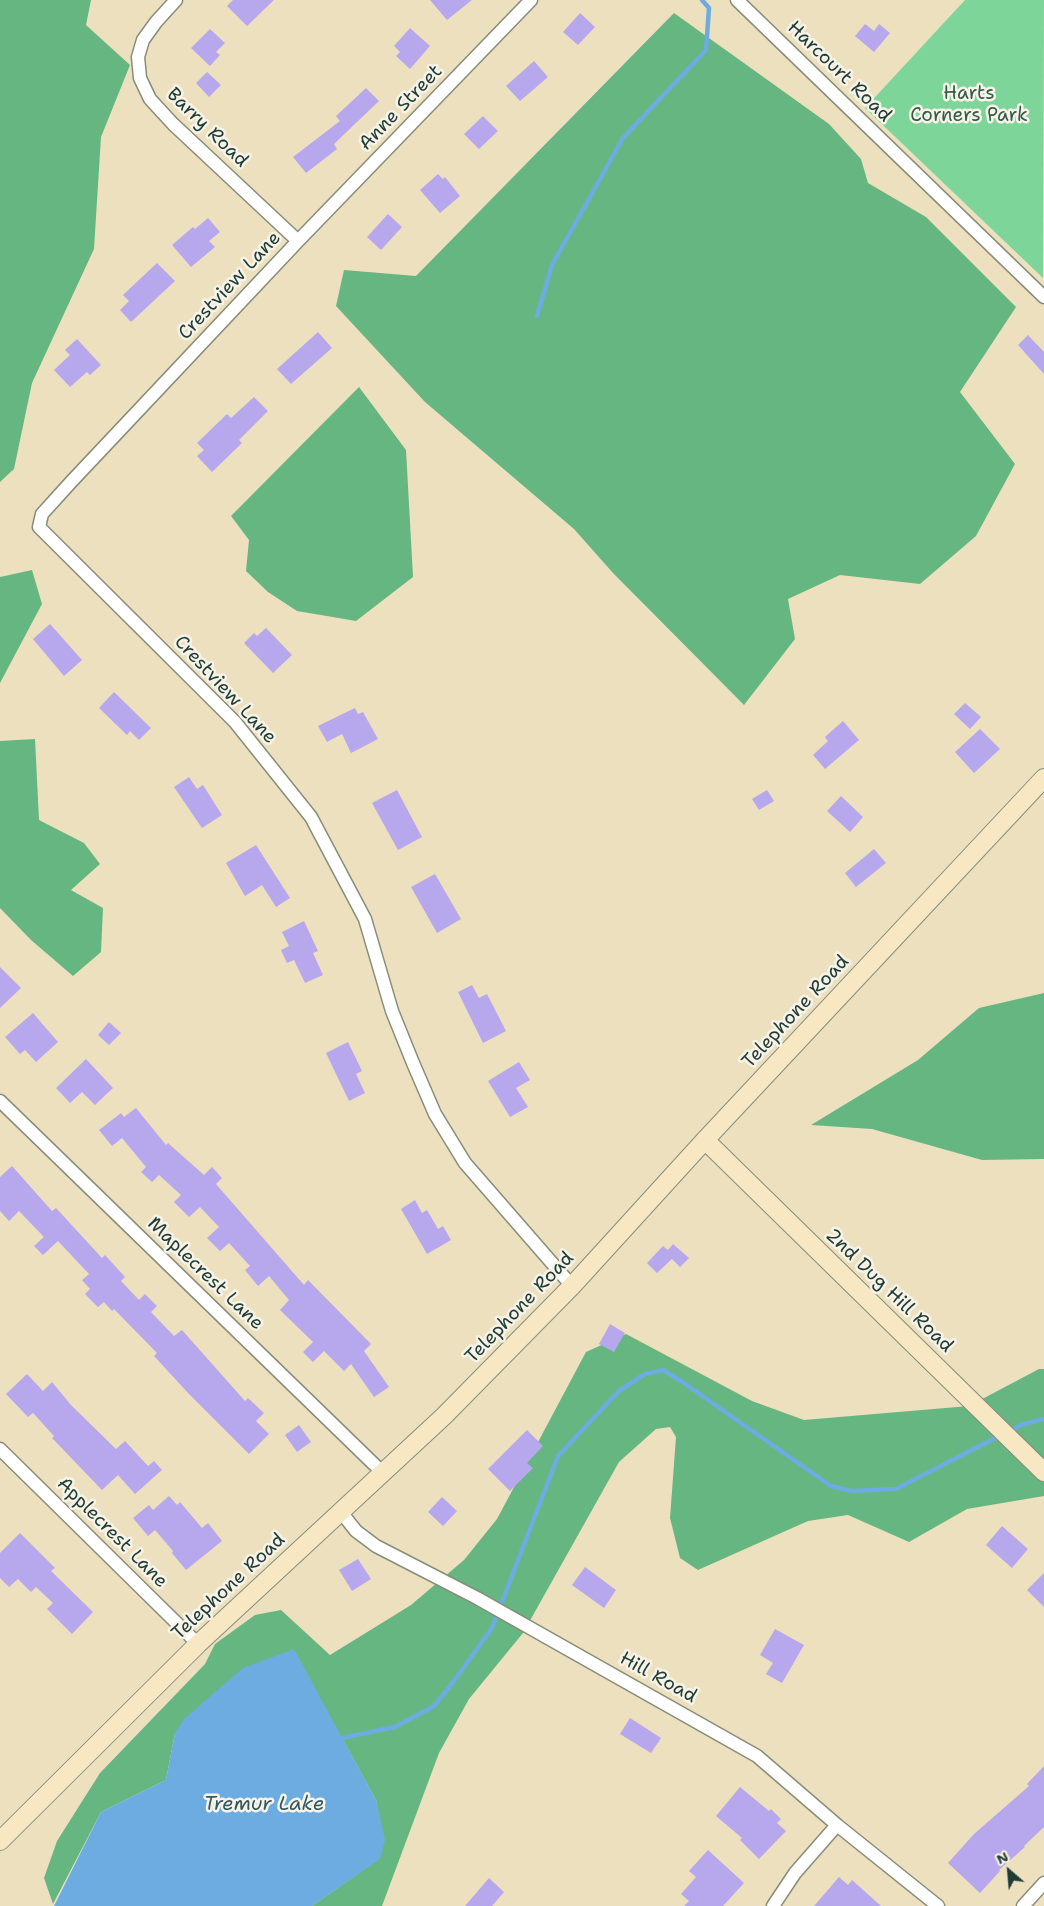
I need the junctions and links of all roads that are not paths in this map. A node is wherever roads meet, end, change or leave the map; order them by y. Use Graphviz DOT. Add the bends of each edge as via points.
graph roads {
  1 [pos="176,0"];
  2 [pos="531,0"];
  3 [pos="737,0"];
  4 [pos="298,241"];
  5 [pos="1044,296"];
  6 [pos="1044,778"];
  7 [pos="0,1101"];
  8 [pos="704,1140"];
  9 [pos="572,1286"];
  10 [pos="0,1449"];
  11 [pos="1044,1472"];
  12 [pos="383,1473"];
  13 [pos="341,1512"];
  14 [pos="198,1644"];
  15 [pos="838,1825"];
  16 [pos="0,1841"];
  17 [pos="1044,1883"];
  18 [pos="773,1906"];
  19 [pos="938,1906"];
  20 [pos="1023,1906"];
  1 -- 4 [label="street, Barry Road" via="143,40 138,57 140,78 150,100"];
  2 -- 4 [label="street, Anne Street"];
  3 -- 5 [label="street, Harcourt Road"];
  4 -- 9 [label="street, Crestview Lane" via="42,514 38,527 235,722 311,817 365,919 392,1011 435,1114 465,1163"];
  6 -- 8 [label="street, Telephone Road"];
  7 -- 12 [label="street, Maplecrest Lane"];
  8 -- 9 [label="street, Telephone Road"];
  8 -- 11 [label="street, 2nd Dug Hill Road"];
  9 -- 12 [label="street, Telephone Road"];
  10 -- 14 [label="street, Applecrest Lane"];
  12 -- 13 [label="street, Telephone Road"];
  13 -- 14 [label="street, Telephone Road"];
  13 -- 15 [label="street, Hill Road" via="356,1531 376,1546 478,1598 757,1756"];
  14 -- 16 [label="street, Telephone Road"];
  15 -- 18 [label="street" via="796,1873"];
  15 -- 19 [label="street, Hill Road"];
  17 -- 20 [label="street"];
}
